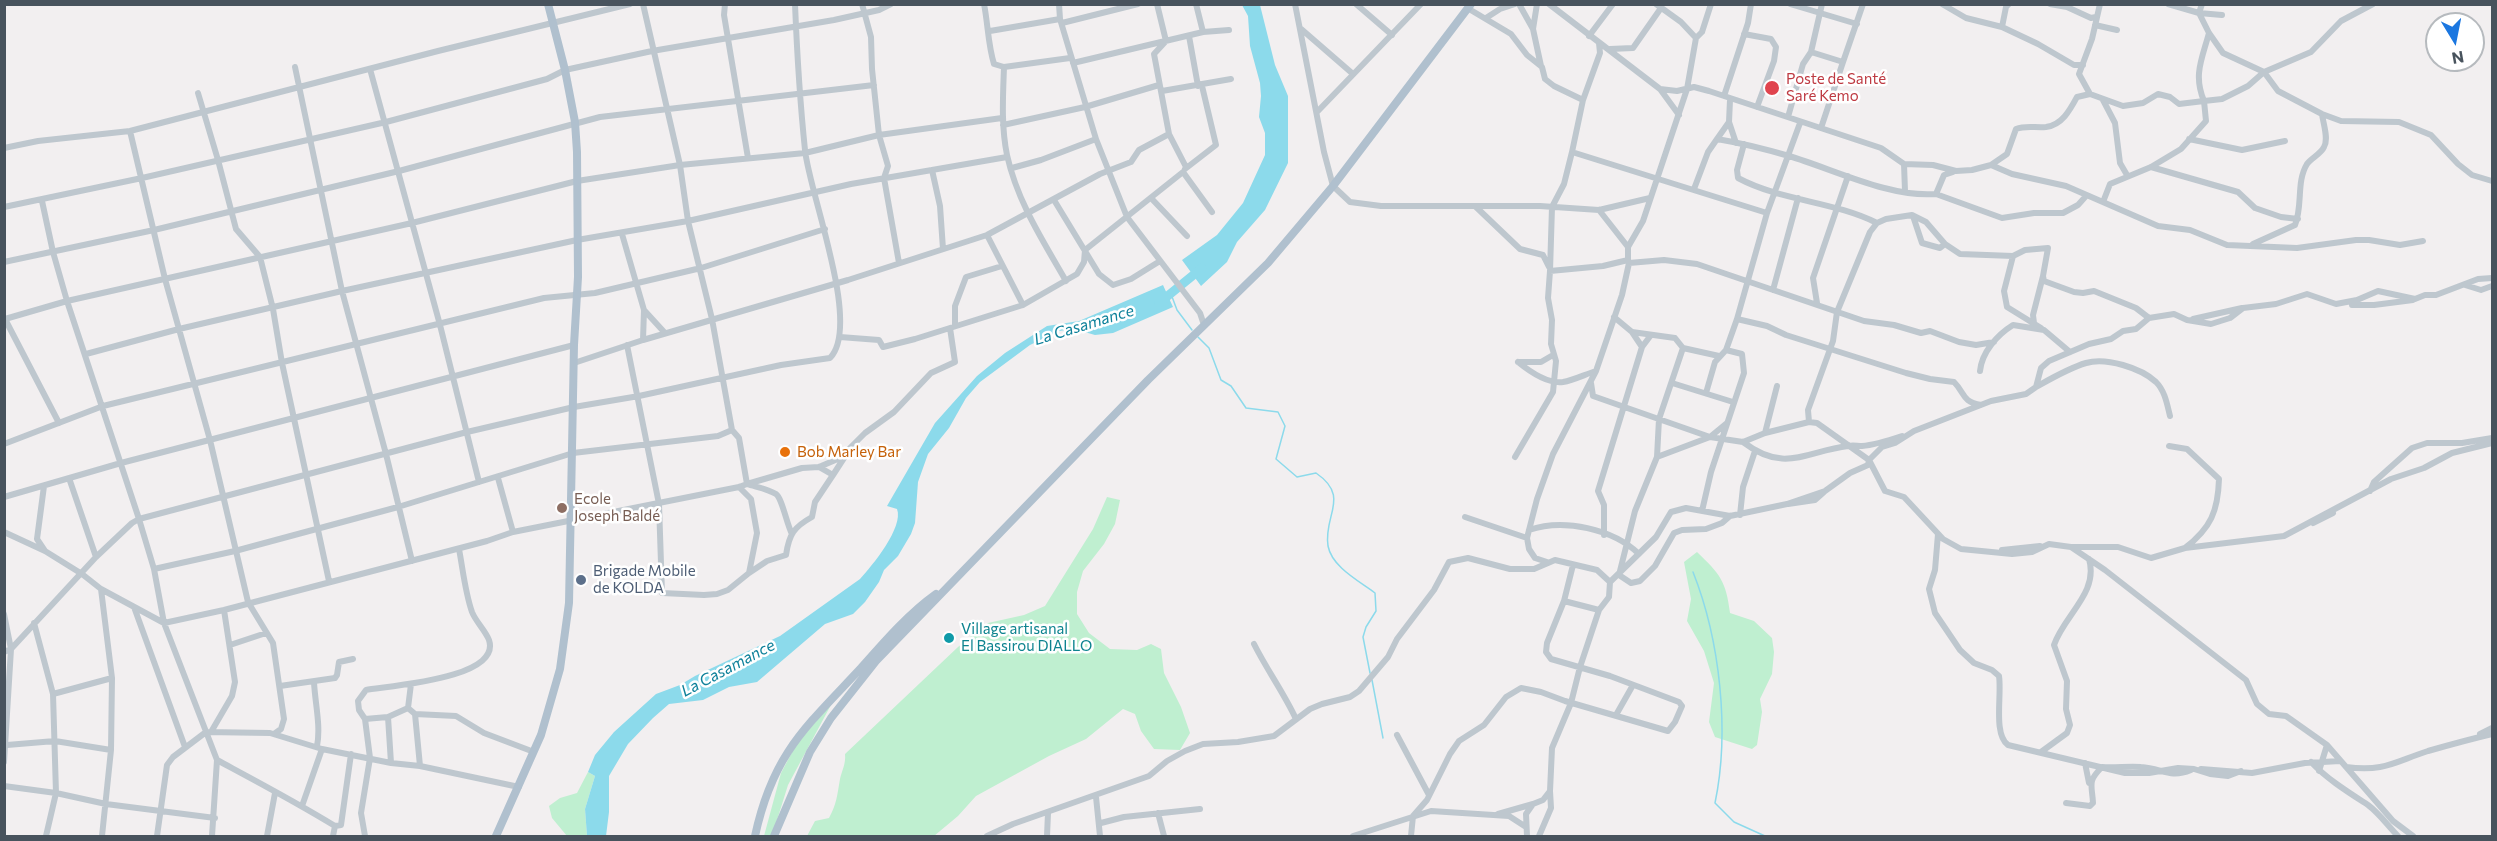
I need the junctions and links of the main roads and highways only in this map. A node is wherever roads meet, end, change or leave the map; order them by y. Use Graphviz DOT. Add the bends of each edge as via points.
graph roads {
  1 [pos="548,4"];
  2 [pos="1470,7"];
  3 [pos="947,586"];
  4 [pos="496,837"];
  5 [pos="755,837"];
  6 [pos="774,837"];
  1 -- 4 [label="main road" via="574,123 577,180 572,520 566,634 557,680 534,752"];
  2 -- 3 [label="main road" via="1333,186 1268,263"];
  3 -- 5 [label="main road" via="918,607 792,743 774,774"];
  3 -- 6 [label="main road" via="876,661 831,718 810,752"];
}
